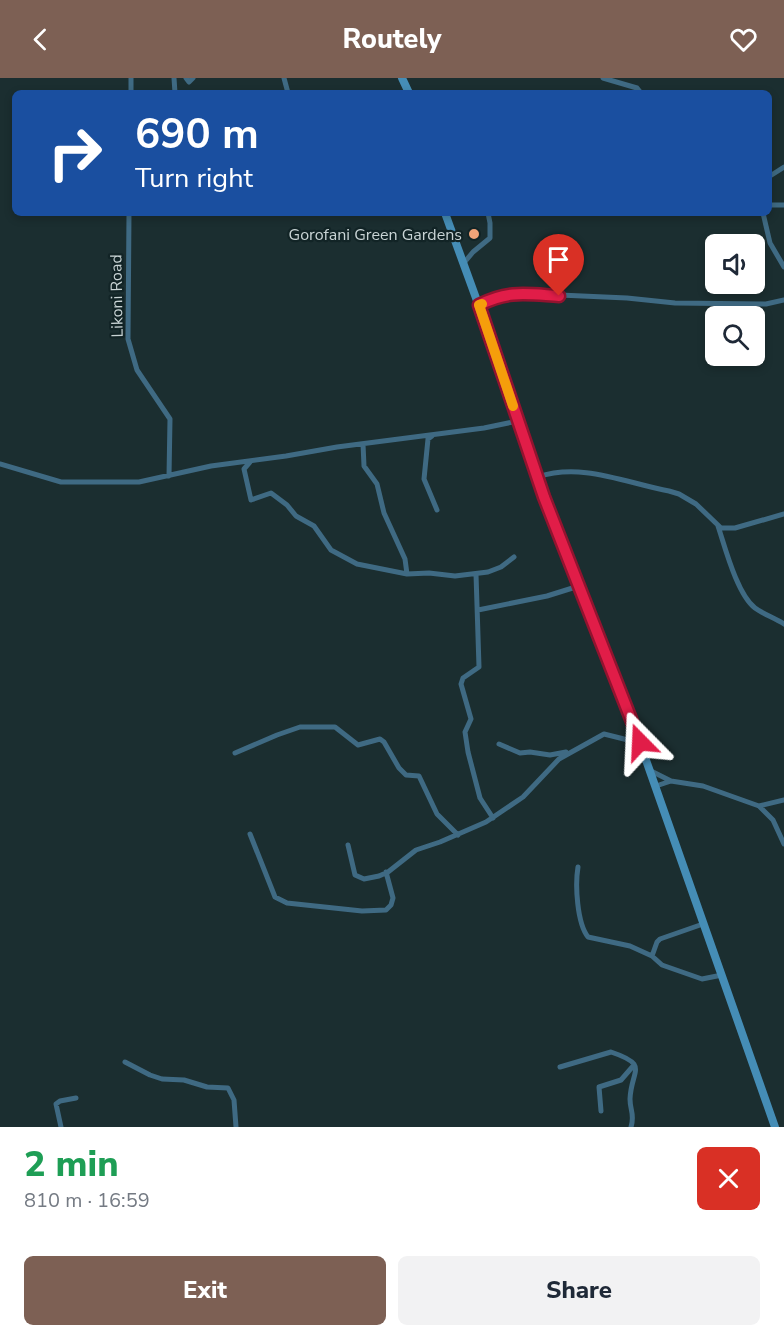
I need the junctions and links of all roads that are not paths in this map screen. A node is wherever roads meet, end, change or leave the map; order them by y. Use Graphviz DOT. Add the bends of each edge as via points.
graph roads {
  1 [pos="131,78"];
  2 [pos="186,78"];
  3 [pos="193,78"];
  4 [pos="603,78"];
  5 [pos="131,90"];
  6 [pos="639,90"];
  7 [pos="129,216"];
  8 [pos="446,216"];
  9 [pos="489,216"];
  10 [pos="764,216"];
  11 [pos="463,264"];
  12 [pos="784,267"];
  13 [pos="784,300"];
  14 [pos="479,305"];
  15 [pos="518,422"];
  16 [pos="434,435"];
  17 [pos="363,444"];
  18 [pos="250,462"];
  19 [pos="0,464"];
  20 [pos="169,476"];
  21 [pos="538,477"];
  22 [pos="437,510"];
  23 [pos="784,514"];
  24 [pos="718,525"];
  25 [pos="514,557"];
  26 [pos="407,574"];
  27 [pos="476,574"];
  28 [pos="579,586"];
  29 [pos="478,610"];
  30 [pos="784,624"];
  31 [pos="640,742"];
  32 [pos="499,744"];
  33 [pos="569,752"];
  34 [pos="235,753"];
  35 [pos="649,770"];
  36 [pos="671,781"];
  37 [pos="656,786"];
  38 [pos="784,800"];
  39 [pos="759,806"];
  40 [pos="493,818"];
  41 [pos="250,834"];
  42 [pos="458,835"];
  43 [pos="784,844"];
  44 [pos="348,845"];
  45 [pos="578,867"];
  46 [pos="386,872"];
  47 [pos="704,924"];
  48 [pos="652,956"];
  49 [pos="722,975"];
  50 [pos="125,1062"];
  51 [pos="634,1065"];
  52 [pos="560,1067"];
  53 [pos="76,1098"];
  54 [pos="601,1111"];
  55 [pos="61,1127"];
  56 [pos="236,1127"];
  57 [pos="631,1127"];
  58 [pos="775,1127"];
  1 -- 5 [label="street"];
  2 -- 3 [label="street" via="189,82"];
  4 -- 6 [label="street"];
  7 -- 20 [label="street, Likoni Road" via="128,339 137,370 170,419"];
  8 -- 11 [label="street"];
  9 -- 11 [label="street" via="490,238"];
  10 -- 12 [label="street" via="770,243"];
  11 -- 14 [label="street"];
  13 -- 14 [label="street" via="766,304 675,303 515,293"];
  14 -- 15 [label="street"];
  15 -- 16 [label="street"];
  15 -- 21 [label="street"];
  16 -- 17 [label="street"];
  16 -- 22 [label="street" via="428,439 424,479"];
  17 -- 18 [label="street"];
  17 -- 26 [label="street" via="364,466 377,484"];
  18 -- 20 [label="street"];
  18 -- 26 [label="street" via="244,469 251,501 272,493 296,516 314,526 334,553 357,564"];
  19 -- 20 [label="street" via="71,483 139,482"];
  21 -- 24 [label="street" via="562,472 593,473 669,491 696,504"];
  21 -- 28 [label="street"];
  23 -- 24 [label="street" via="735,528"];
  24 -- 30 [label="street" via="733,572 747,599"];
  25 -- 27 [label="street" via="495,570"];
  26 -- 27 [label="street"];
  27 -- 29 [label="street"];
  28 -- 29 [label="street" via="525,602"];
  28 -- 31 [label="street"];
  29 -- 40 [label="street" via="479,667 461,684 471,719 465,732 480,798"];
  31 -- 33 [label="street" via="604,734"];
  31 -- 35 [label="street"];
  32 -- 33 [label="street" via="520,753"];
  33 -- 40 [label="street" via="523,797"];
  34 -- 42 [label="street" via="300,727 334,727 358,745 380,739 406,775 419,776 437,814"];
  35 -- 36 [label="street"];
  35 -- 37 [label="street"];
  36 -- 37 [label="street"];
  36 -- 39 [label="street" via="703,786"];
  37 -- 47 [label="street"];
  38 -- 39 [label="street"];
  39 -- 43 [label="street" via="773,820"];
  40 -- 42 [label="street"];
  41 -- 46 [label="street" via="275,897 287,903 362,912 386,910 393,898"];
  42 -- 46 [label="street" via="416,850"];
  44 -- 46 [label="street" via="352,869 359,878 370,879"];
  45 -- 48 [label="street" via="576,892 586,935"];
  47 -- 48 [label="street" via="660,939"];
  47 -- 49 [label="street"];
  48 -- 49 [label="street" via="662,965 702,979"];
  49 -- 58 [label="street"];
  50 -- 56 [label="street" via="162,1079 228,1088 234,1100"];
  51 -- 52 [label="street" via="611,1052"];
  51 -- 54 [label="street" via="621,1080 599,1087"];
  51 -- 57 [label="street"];
  53 -- 55 [label="street" via="56,1104"];
}
